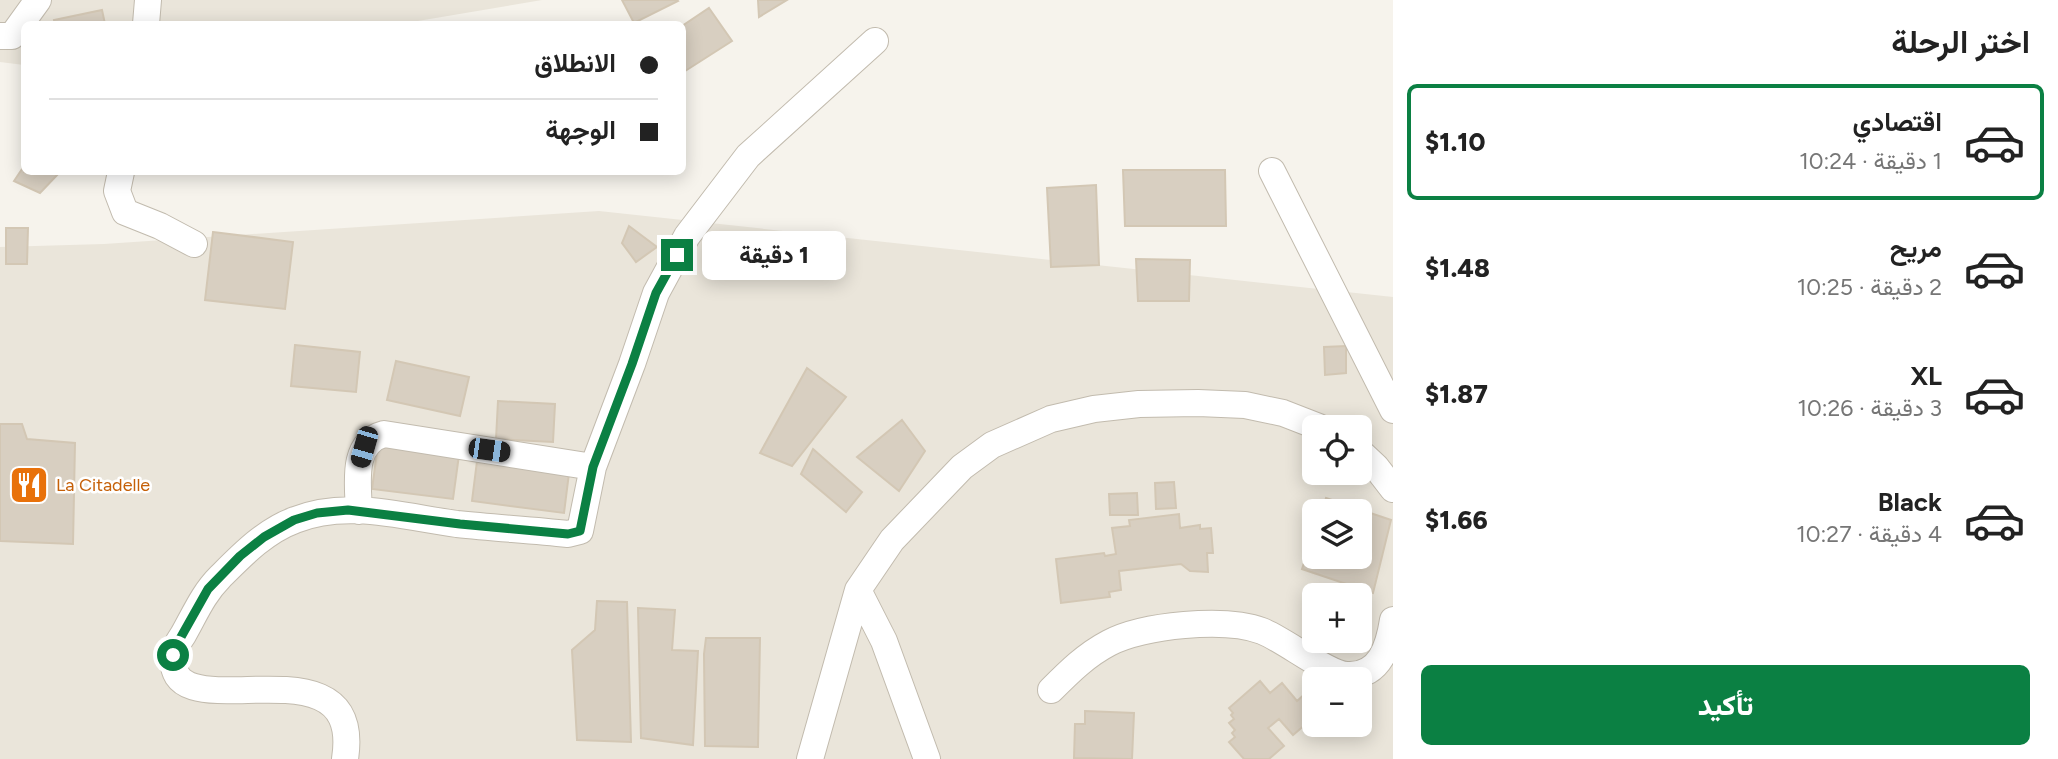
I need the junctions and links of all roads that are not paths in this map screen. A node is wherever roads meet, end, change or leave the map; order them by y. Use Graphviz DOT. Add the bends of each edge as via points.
graph roads {
  1 [pos="38,0"];
  2 [pos="148,0"];
  3 [pos="23,21"];
  4 [pos="146,21"];
  5 [pos="21,24"];
  6 [pos="0,36"];
  7 [pos="875,41"];
  8 [pos="1272,171"];
  9 [pos="120,175"];
  10 [pos="194,244"];
  11 [pos="1393,410"];
  12 [pos="1302,420"];
  13 [pos="1376,459"];
  14 [pos="593,467"];
  15 [pos="1393,489"];
  16 [pos="359,510"];
  17 [pos="858,590"];
  18 [pos="1393,620"];
  19 [pos="1051,690"];
  20 [pos="345,759"];
  21 [pos="810,759"];
  22 [pos="927,759"];
  1 -- 3 [label="street"];
  2 -- 4 [label="street"];
  5 -- 6 [label="street" via="12,36"];
  7 -- 14 [label="street" via="748,156 687,236 656,293"];
  8 -- 11 [label="street"];
  9 -- 10 [label="street" via="117,191 125,212"];
  12 -- 17 [label="street" via="1245,405 1198,403 1139,404 1051,419 992,445 962,467 892,540"];
  13 -- 15 [label="street"];
  14 -- 16 [label="street" via="580,531 568,534"];
  14 -- 16 [label="street" via="384,434 364,447 358,467"];
  16 -- 20 [label="street" via="294,520 264,537 208,589 173,655 181,680 194,688 302,691 322,698 336,707 344,724 348,740"];
  17 -- 21 [label="street"];
  17 -- 22 [label="street" via="884,641"];
  18 -- 19 [label="street" via="1378,663 1359,674 1334,672 1262,631 1241,625 1200,624 1112,641 1072,668"];
}
